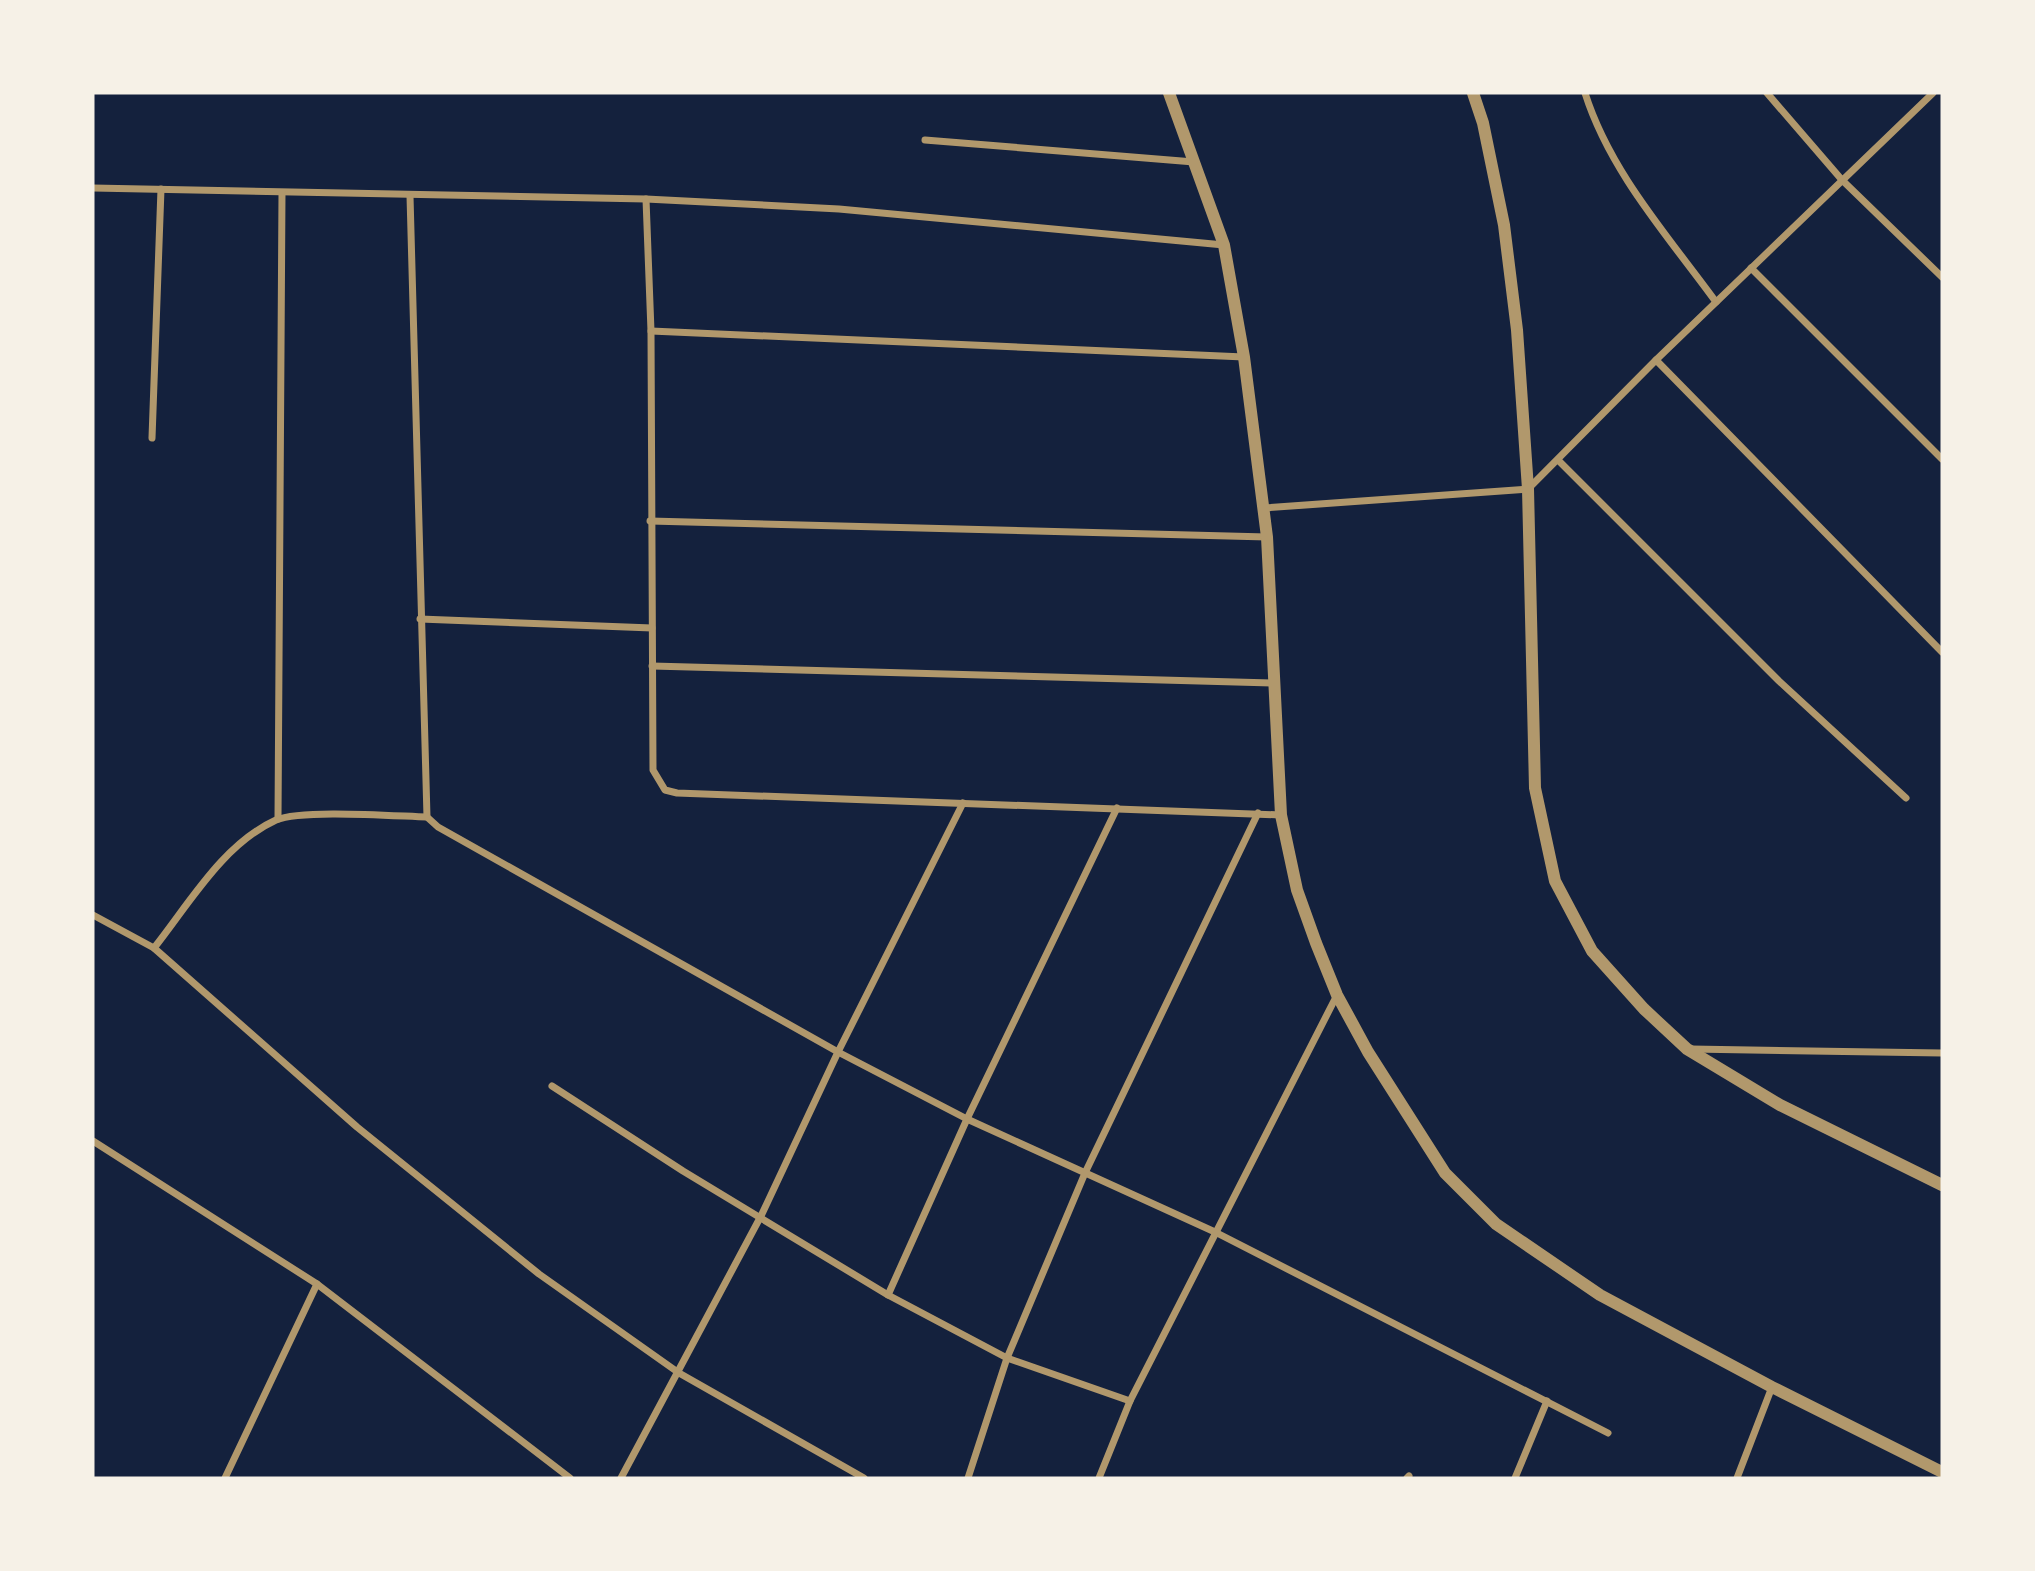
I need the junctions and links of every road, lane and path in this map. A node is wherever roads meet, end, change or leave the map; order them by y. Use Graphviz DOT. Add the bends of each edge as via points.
graph roads {
  1 [pos="1169,93"];
  2 [pos="1473,93"];
  3 [pos="1585,93"];
  4 [pos="1767,93"];
  5 [pos="1920,93"];
  6 [pos="1933,93"];
  7 [pos="1925,100"];
  8 [pos="925,140"];
  9 [pos="1194,162"];
  10 [pos="1842,180"];
  11 [pos="93,188"];
  12 [pos="161,189"];
  13 [pos="282,192"];
  14 [pos="410,196"];
  15 [pos="646,199"];
  16 [pos="1224,245"];
  17 [pos="1751,268"];
  18 [pos="1942,277"];
  19 [pos="1716,302"];
  20 [pos="651,331"];
  21 [pos="1244,357"];
  22 [pos="1656,360"];
  23 [pos="152,438"];
  24 [pos="1942,459"];
  25 [pos="1558,460"];
  26 [pos="1528,489"];
  27 [pos="1264,508"];
  28 [pos="650,521"];
  29 [pos="1268,537"];
  30 [pos="420,619"];
  31 [pos="652,628"];
  32 [pos="1942,652"];
  33 [pos="652,666"];
  34 [pos="1273,683"];
  35 [pos="1906,798"];
  36 [pos="963,803"];
  37 [pos="1116,808"];
  38 [pos="1258,813"];
  39 [pos="1281,815"];
  40 [pos="427,817"];
  41 [pos="278,819"];
  42 [pos="93,915"];
  43 [pos="154,948"];
  44 [pos="1337,995"];
  45 [pos="1687,1049"];
  46 [pos="838,1052"];
  47 [pos="1942,1054"];
  48 [pos="552,1086"];
  49 [pos="967,1119"];
  50 [pos="93,1141"];
  51 [pos="1085,1173"];
  52 [pos="1942,1185"];
  53 [pos="761,1216"];
  54 [pos="1215,1232"];
  55 [pos="317,1284"];
  56 [pos="888,1295"];
  57 [pos="1007,1358"];
  58 [pos="679,1373"];
  59 [pos="1772,1387"];
  60 [pos="1130,1401"];
  61 [pos="1547,1401"];
  62 [pos="1608,1433"];
  63 [pos="1942,1472"];
  64 [pos="225,1478"];
  65 [pos="570,1478"];
  66 [pos="621,1478"];
  67 [pos="864,1478"];
  68 [pos="968,1478"];
  69 [pos="1099,1478"];
  70 [pos="1515,1478"];
  71 [pos="1737,1478"];
  1 -- 9 [label="street"];
  2 -- 26 [label="street" via="1504,225"];
  3 -- 19 [label="street" via="1616,165"];
  4 -- 10 [label="street"];
  5 -- 7 [label="street"];
  6 -- 7 [label="street"];
  7 -- 10 [label="street"];
  8 -- 9 [label="street"];
  9 -- 16 [label="street"];
  10 -- 17 [label="street"];
  10 -- 18 [label="street"];
  11 -- 12 [label="street"];
  12 -- 13 [label="street"];
  12 -- 23 [label="street"];
  13 -- 14 [label="street"];
  13 -- 41 [label="street"];
  14 -- 15 [label="street"];
  14 -- 30 [label="street"];
  15 -- 16 [label="street" via="839,209"];
  15 -- 20 [label="street"];
  16 -- 21 [label="street"];
  17 -- 19 [label="street"];
  17 -- 24 [label="street"];
  19 -- 22 [label="street"];
  20 -- 21 [label="street"];
  20 -- 28 [label="street"];
  21 -- 27 [label="street"];
  22 -- 25 [label="street"];
  22 -- 32 [label="street"];
  25 -- 26 [label="street"];
  25 -- 35 [label="street" via="1779,681"];
  26 -- 27 [label="street"];
  26 -- 45 [label="street" via="1535,789 1555,881 1592,951"];
  27 -- 29 [label="street"];
  28 -- 29 [label="street"];
  28 -- 31 [label="street"];
  29 -- 34 [label="street"];
  30 -- 31 [label="street"];
  30 -- 40 [label="street"];
  31 -- 33 [label="street"];
  33 -- 34 [label="street"];
  33 -- 36 [label="street" via="653,770 665,790"];
  34 -- 39 [label="street"];
  36 -- 37 [label="street"];
  36 -- 46 [label="street"];
  37 -- 38 [label="street"];
  37 -- 49 [label="street"];
  38 -- 39 [label="street"];
  38 -- 51 [label="street"];
  39 -- 44 [label="street" via="1297,890"];
  40 -- 41 [label="street"];
  40 -- 46 [label="street"];
  41 -- 43 [label="street" via="245,838 228,855"];
  42 -- 43 [label="street"];
  43 -- 58 [label="street" via="357,1127 539,1274"];
  44 -- 54 [label="street"];
  44 -- 59 [label="street" via="1445,1173 1496,1224 1600,1295"];
  45 -- 47 [label="street"];
  45 -- 52 [label="street" via="1780,1105"];
  46 -- 49 [label="street"];
  46 -- 53 [label="street"];
  48 -- 53 [label="street"];
  49 -- 51 [label="street"];
  49 -- 56 [label="street"];
  50 -- 55 [label="street"];
  51 -- 54 [label="street"];
  51 -- 57 [label="street"];
  53 -- 56 [label="street"];
  53 -- 58 [label="street"];
  54 -- 60 [label="street"];
  54 -- 61 [label="street"];
  55 -- 64 [label="street"];
  55 -- 65 [label="street"];
  56 -- 57 [label="street"];
  57 -- 60 [label="street"];
  57 -- 68 [label="street"];
  58 -- 66 [label="street"];
  58 -- 67 [label="street"];
  59 -- 63 [label="street"];
  59 -- 71 [label="street"];
  60 -- 69 [label="street"];
  61 -- 62 [label="street"];
  61 -- 70 [label="street"];
}
